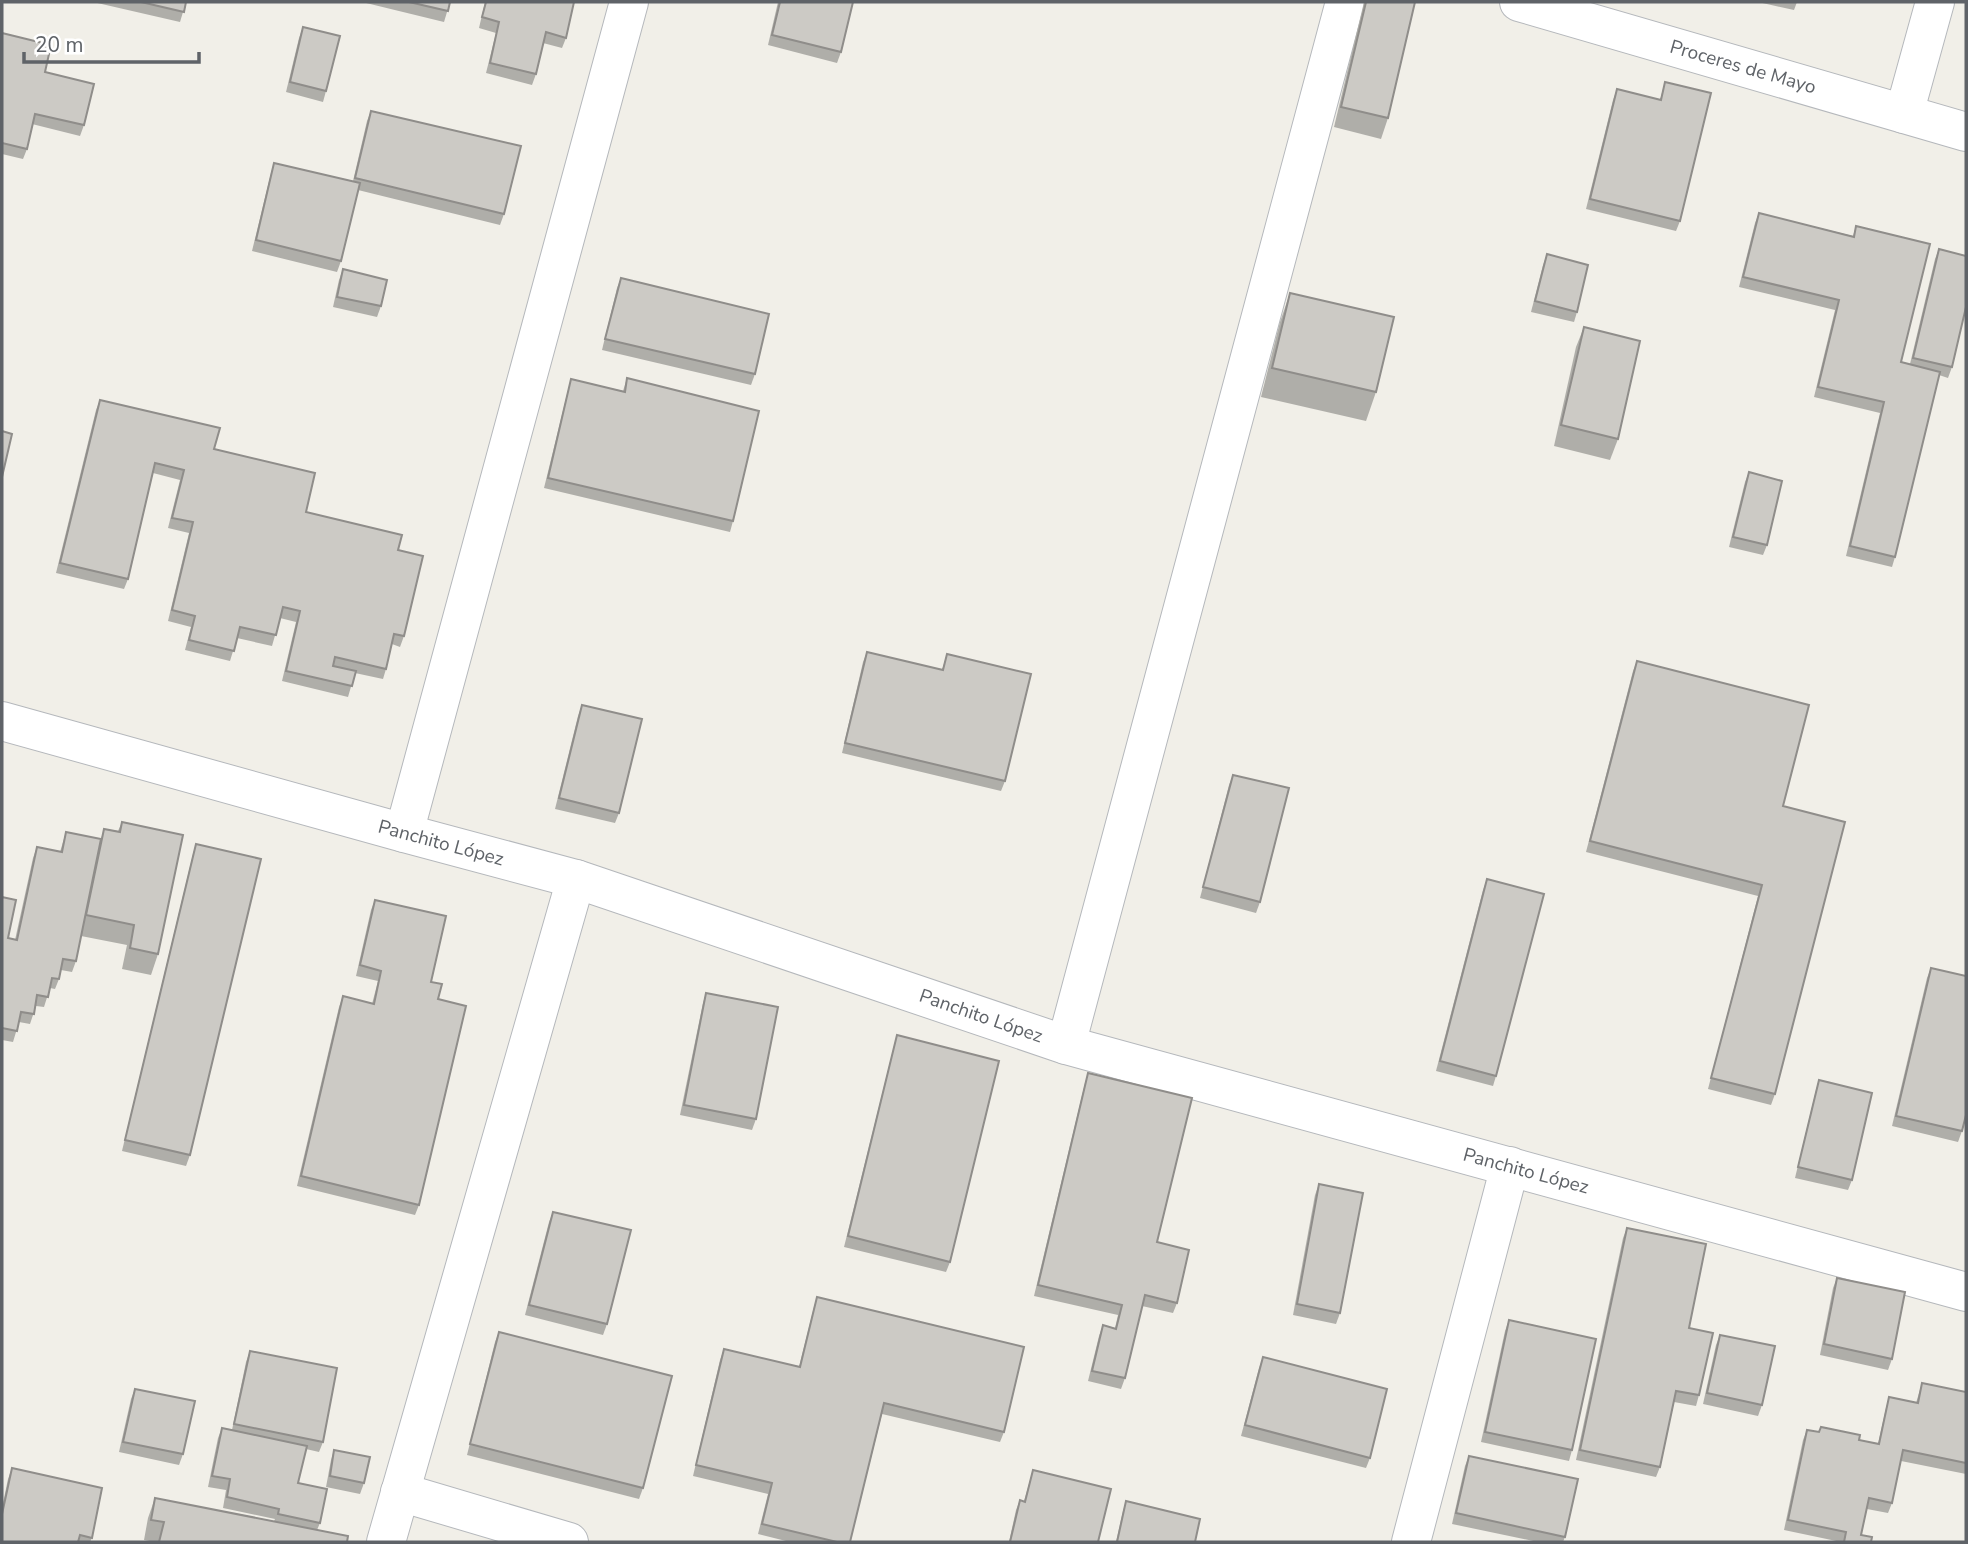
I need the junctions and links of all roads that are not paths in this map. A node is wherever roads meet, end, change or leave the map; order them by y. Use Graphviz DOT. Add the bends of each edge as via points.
graph roads {
  1 [pos="629,2"];
  2 [pos="1345,2"];
  3 [pos="1520,2"];
  4 [pos="1935,2"];
  5 [pos="1905,114"];
  6 [pos="1966,132"];
  7 [pos="2,722"];
  8 [pos="404,833"];
  9 [pos="576,878"];
  10 [pos="1066,1045"];
  11 [pos="1510,1166"];
  12 [pos="1966,1292"];
  13 [pos="400,1492"];
  14 [pos="386,1542"];
  15 [pos="569,1542"];
  16 [pos="1411,1542"];
  1 -- 8 [label="street"];
  2 -- 10 [label="street"];
  3 -- 5 [label="street, Proceres de Mayo"];
  4 -- 5 [label="street"];
  5 -- 6 [label="street, Proceres de Mayo"];
  7 -- 8 [label="street, Panchito López"];
  8 -- 9 [label="street, Panchito López"];
  9 -- 10 [label="street, Panchito López"];
  9 -- 13 [label="street"];
  10 -- 11 [label="street, Panchito López"];
  11 -- 12 [label="street, Panchito López"];
  11 -- 16 [label="street"];
  13 -- 14 [label="street"];
  13 -- 15 [label="street"];
}
